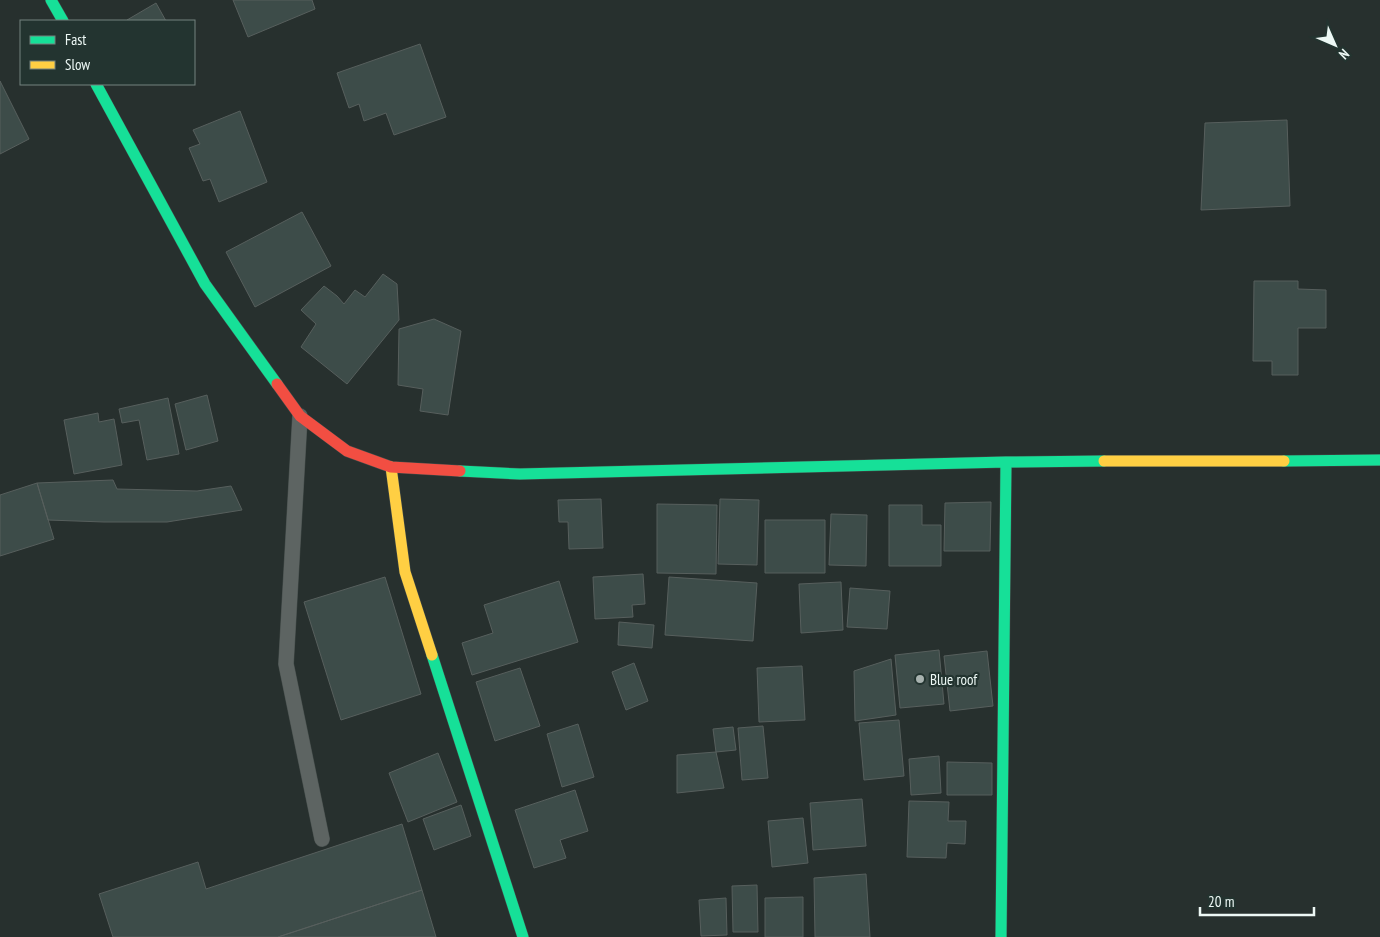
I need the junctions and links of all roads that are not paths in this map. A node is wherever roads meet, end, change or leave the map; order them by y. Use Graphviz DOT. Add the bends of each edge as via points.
graph roads {
  1 [pos="51,0"];
  2 [pos="61,20"];
  3 [pos="97,85"];
  4 [pos="300,416"];
  5 [pos="1380,460"];
  6 [pos="1006,462"];
  7 [pos="391,467"];
  8 [pos="322,839"];
  9 [pos="523,937"];
  10 [pos="1002,937"];
  1 -- 2 [label="street"];
  3 -- 4 [label="street" via="205,284"];
  4 -- 7 [label="street" via="346,451"];
  4 -- 8 [label="lane" via="286,664"];
  5 -- 6 [label="street"];
  6 -- 7 [label="street" via="520,474"];
  6 -- 10 [label="street"];
  7 -- 9 [label="street" via="405,572"];
}
